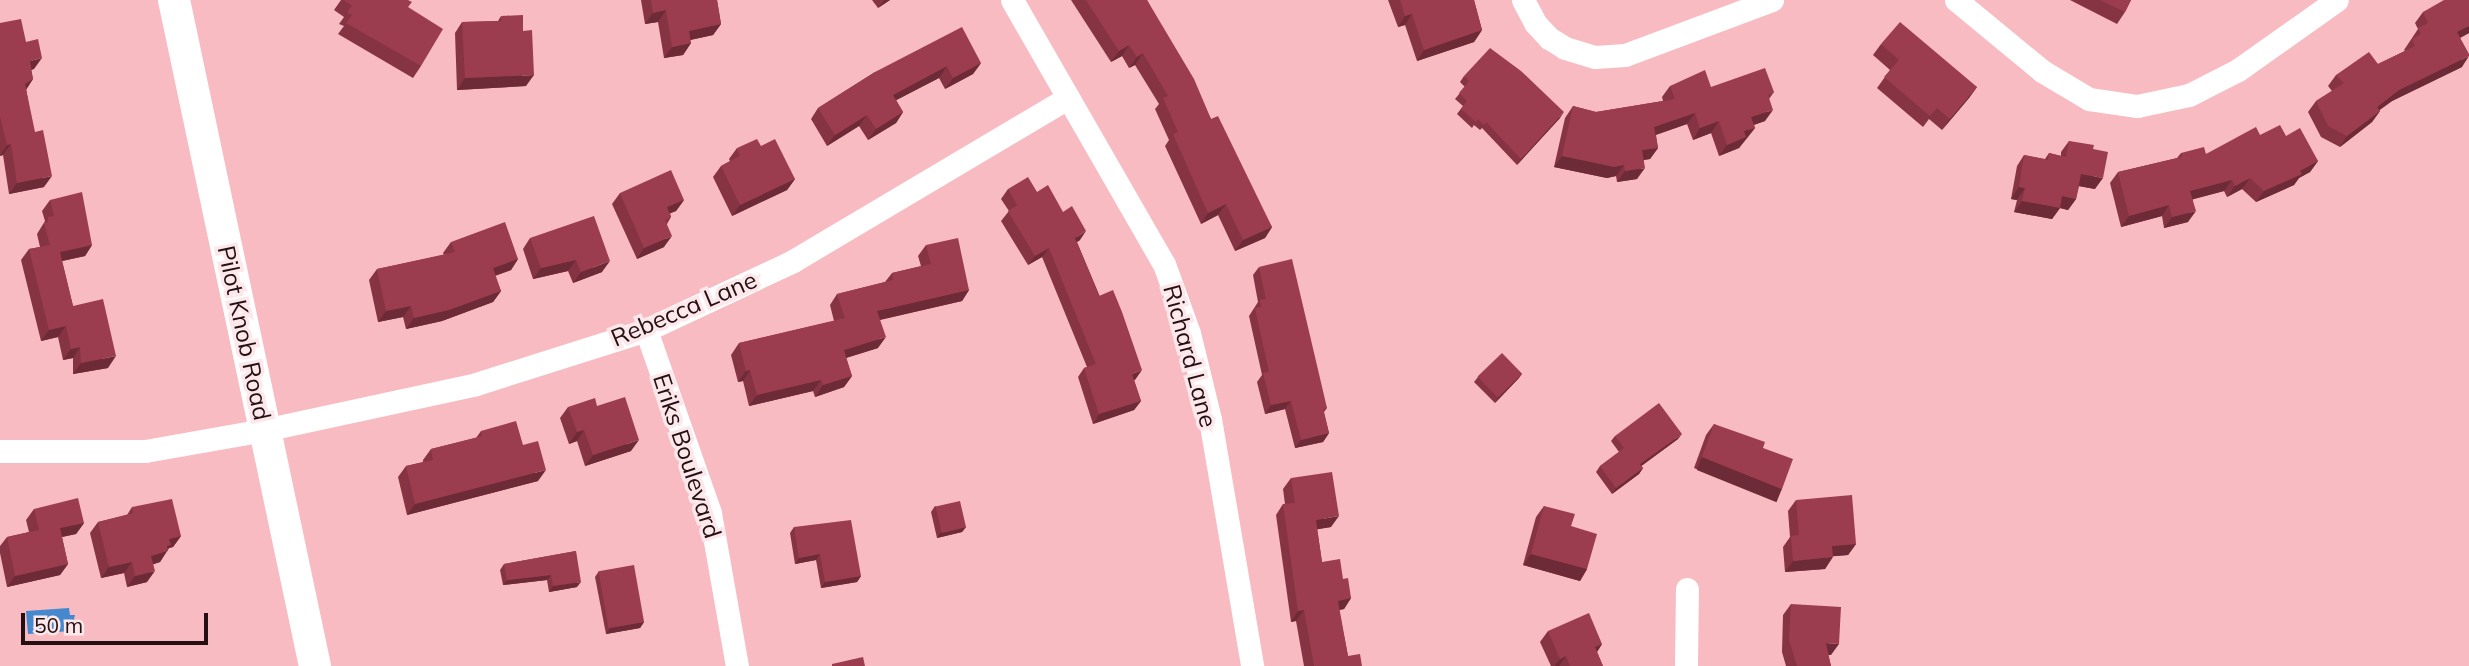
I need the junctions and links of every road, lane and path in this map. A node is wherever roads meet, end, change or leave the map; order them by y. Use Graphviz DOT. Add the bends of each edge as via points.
graph roads {
  1 [pos="174,0"];
  2 [pos="1012,0"];
  3 [pos="1522,0"];
  4 [pos="1772,0"];
  5 [pos="1956,0"];
  6 [pos="2337,0"];
  7 [pos="1068,98"];
  8 [pos="646,330"];
  9 [pos="264,430"];
  10 [pos="0,451"];
  11 [pos="1687,589"];
  12 [pos="315,666"];
  13 [pos="737,666"];
  14 [pos="1252,666"];
  15 [pos="1686,666"];
  1 -- 9 [label="main road, Pilot Knob Road"];
  2 -- 7 [label="street, Richard Lane"];
  3 -- 4 [label="street" via="1549,38 1595,57 1625,55"];
  5 -- 6 [label="street" via="2042,71 2089,99 2137,106 2189,95 2238,70"];
  7 -- 8 [label="street, Rebecca Lane" via="793,261"];
  7 -- 14 [label="street, Richard Lane" via="1164,264 1189,333 1210,419"];
  8 -- 9 [label="street, Rebecca Lane" via="477,384"];
  8 -- 13 [label="street, Eriks Boulevard" via="710,513"];
  9 -- 10 [label="street, Rebecca Lane" via="145,451"];
  9 -- 12 [label="main road, Pilot Knob Road"];
  11 -- 15 [label="street"];
}
